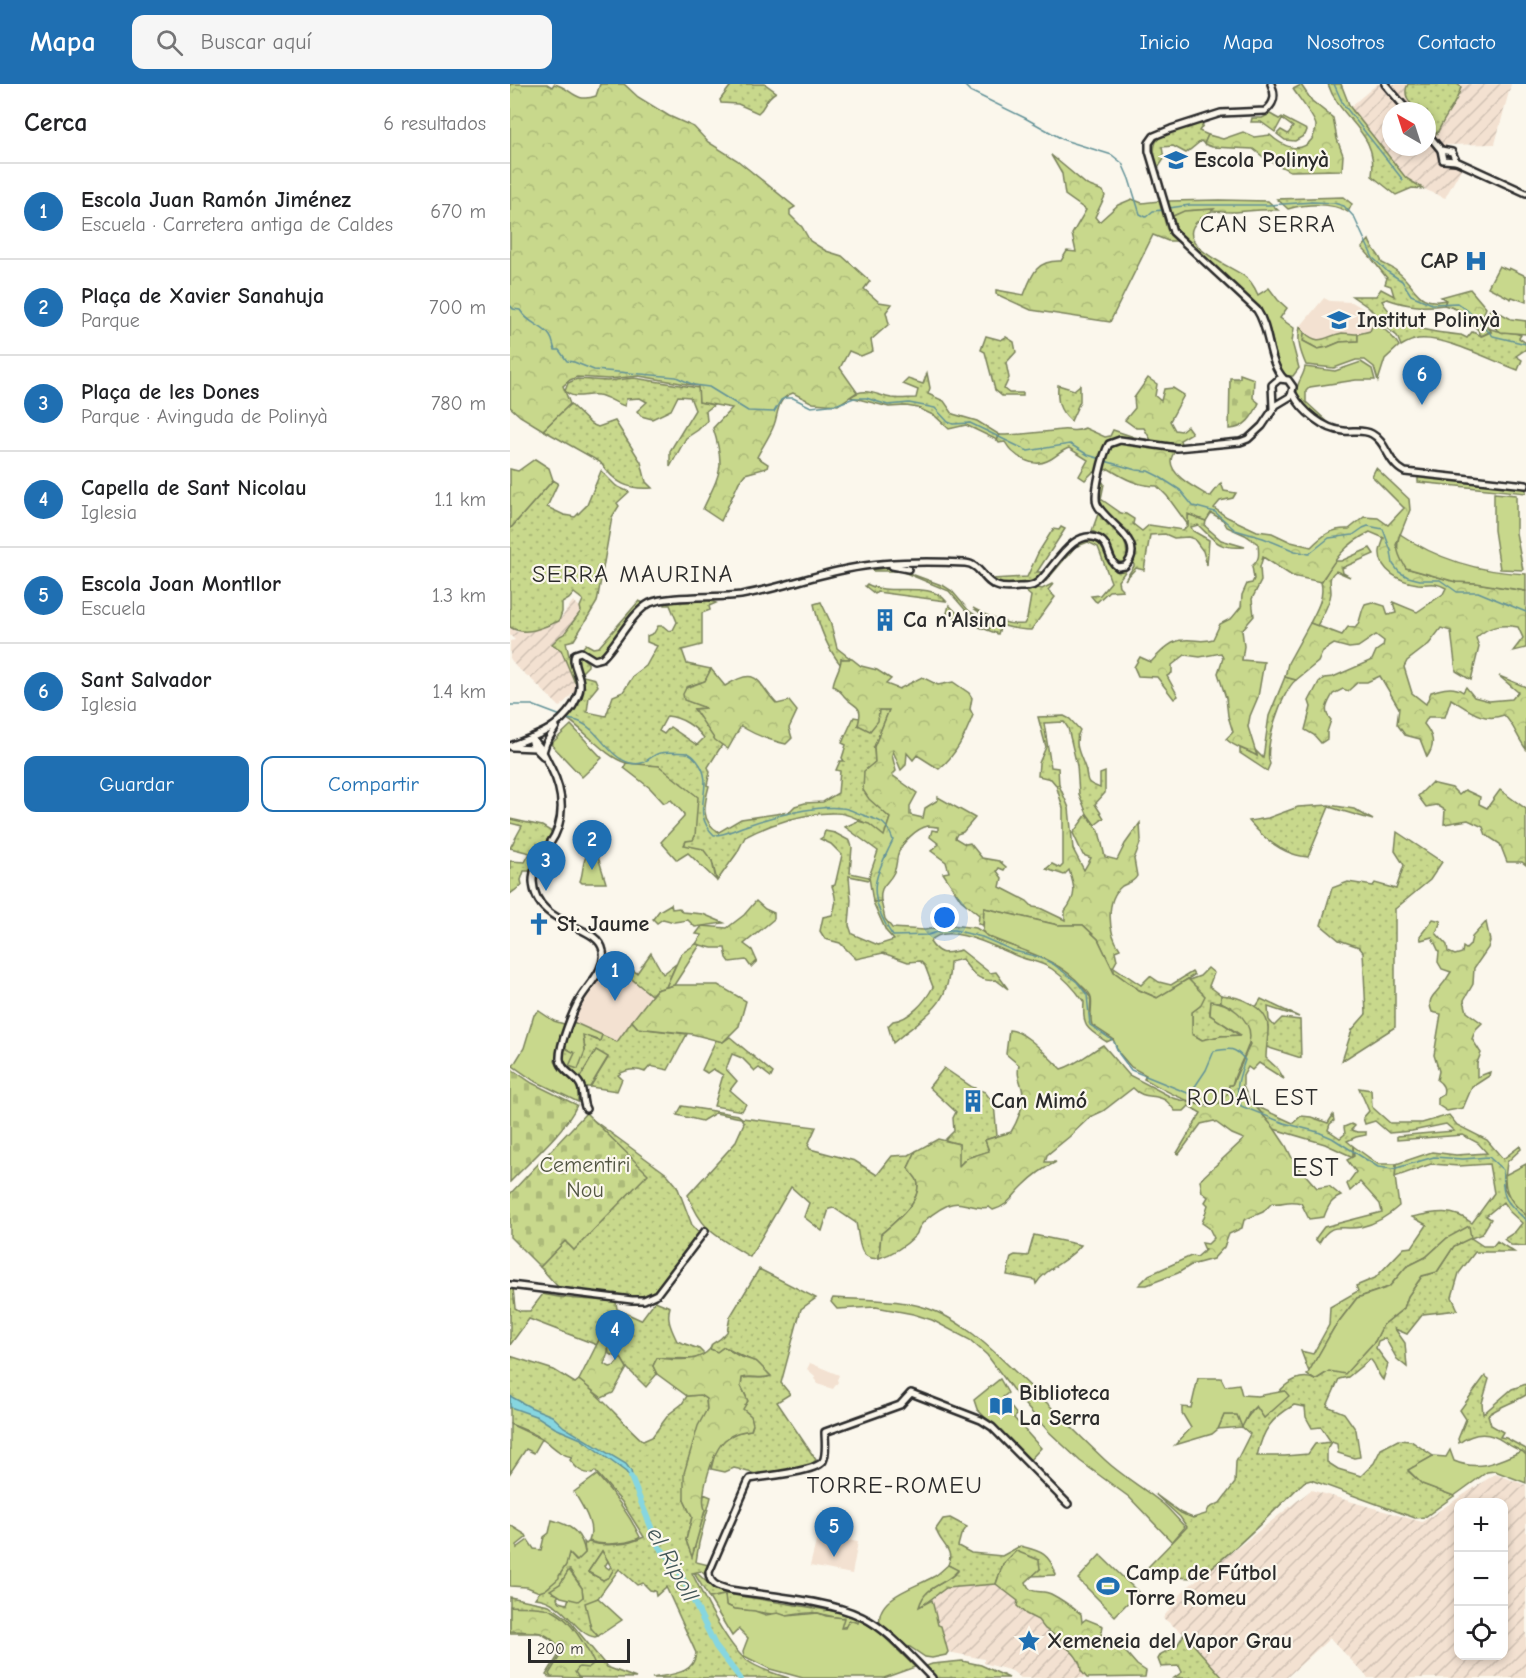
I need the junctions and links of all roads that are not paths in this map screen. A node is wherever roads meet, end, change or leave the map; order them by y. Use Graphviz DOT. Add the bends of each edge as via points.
graph roads {
  1 [pos="1271,84"];
  2 [pos="1385,84"];
  3 [pos="1400,102"];
  4 [pos="1436,144"];
  5 [pos="1442,151"];
  6 [pos="1453,160"];
  7 [pos="1526,193"];
  8 [pos="1277,370"];
  9 [pos="1284,379"];
  10 [pos="1274,382"];
  11 [pos="1293,394"];
  12 [pos="1272,396"];
  13 [pos="1284,400"];
  14 [pos="1299,404"];
  15 [pos="1273,408"];
  16 [pos="1526,485"];
  17 [pos="888,565"];
  18 [pos="908,569"];
  19 [pos="556,725"];
  20 [pos="531,738"];
  21 [pos="510,746"];
  22 [pos="535,748"];
  23 [pos="543,752"];
  24 [pos="546,759"];
  25 [pos="586,1108"];
  26 [pos="705,1230"];
  27 [pos="510,1285"];
  28 [pos="1068,1504"];
  29 [pos="932,1678"];
  1 -- 8 [label="street" via="1274,99 1265,111 1226,112 1200,120 1158,134 1149,148 1172,230 1257,310 1264,321"];
  2 -- 3 [label="street"];
  4 -- 5 [label="street"];
  5 -- 6 [label="street" via="1449,150"];
  5 -- 6 [label="street" via="1443,160"];
  6 -- 7 [label="street"];
  8 -- 9 [label="street"];
  8 -- 10 [label="street"];
  9 -- 10 [label="street"];
  9 -- 11 [label="street" via="1292,383"];
  10 -- 12 [label="street"];
  11 -- 13 [label="street"];
  11 -- 14 [label="street"];
  12 -- 13 [label="street"];
  12 -- 15 [label="street"];
  13 -- 14 [label="street"];
  13 -- 15 [label="street"];
  14 -- 16 [label="street" via="1316,420 1334,429 1372,434 1397,468 1405,472"];
  15 -- 17 [label="street" via="1257,431 1236,443 1177,448 1120,440 1109,444 1095,499 1127,538 1130,557 1125,566 1115,566 1105,543 1091,536 1074,542 1039,582 1029,587 995,586 969,563"];
  17 -- 18 [label="street"];
  17 -- 19 [label="street" via="848,569 741,594 651,603 601,659 592,660 581,652 575,654 579,693"];
  19 -- 20 [label="street"];
  19 -- 23 [label="street"];
  20 -- 21 [label="street"];
  20 -- 22 [label="street"];
  20 -- 23 [label="street"];
  21 -- 22 [label="street"];
  22 -- 24 [label="street"];
  23 -- 24 [label="street"];
  24 -- 25 [label="street" via="558,782 561,817 534,868 533,881 539,900 551,914 598,939 603,947 602,964 576,1006 560,1056 563,1067 581,1086"];
  26 -- 27 [label="street" via="660,1291 646,1300"];
  28 -- 29 [label="street" via="992,1427 911,1393 900,1405 825,1432 823,1460 819,1464 748,1482 709,1572 711,1580 726,1589 839,1608 861,1616"];
}
